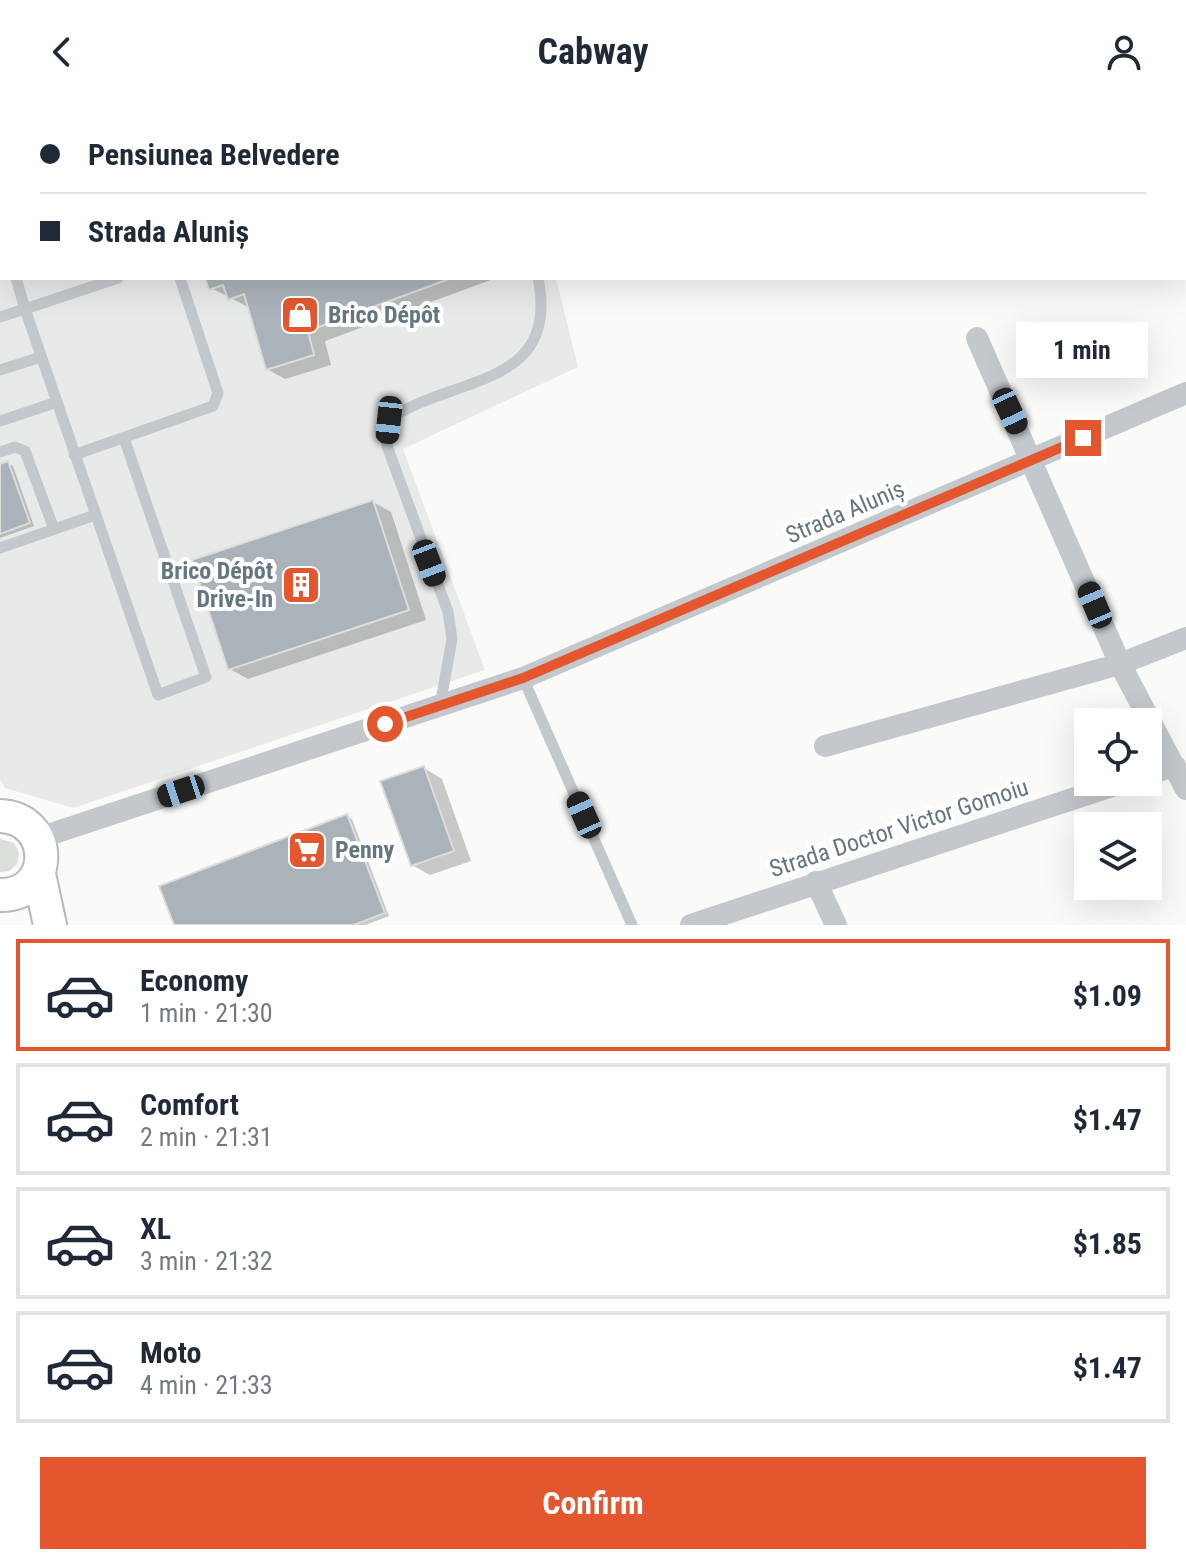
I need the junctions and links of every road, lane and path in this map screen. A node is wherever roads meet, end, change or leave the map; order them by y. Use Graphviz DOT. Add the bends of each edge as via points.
graph roads {
  1 [pos="17,280"];
  2 [pos="112,280"];
  3 [pos="181,280"];
  4 [pos="538,280"];
  5 [pos="25,309"];
  6 [pos="0,317"];
  7 [pos="977,338"];
  8 [pos="41,357"];
  9 [pos="0,370"];
  10 [pos="1186,393"];
  11 [pos="57,402"];
  12 [pos="0,421"];
  13 [pos="124,438"];
  14 [pos="0,452"];
  15 [pos="74,455"];
  16 [pos="1032,460"];
  17 [pos="95,515"];
  18 [pos="54,529"];
  19 [pos="0,548"];
  20 [pos="1186,638"];
  21 [pos="1120,664"];
  22 [pos="523,678"];
  23 [pos="440,706"];
  24 [pos="825,746"];
  25 [pos="1175,766"];
  26 [pos="1162,770"];
  27 [pos="1186,789"];
  28 [pos="1081,796"];
  29 [pos="15,818"];
  30 [pos="39,874"];
  31 [pos="816,882"];
  32 [pos="0,897"];
  33 [pos="30,925"];
  34 [pos="50,925"];
  35 [pos="632,925"];
  36 [pos="691,925"];
  37 [pos="836,925"];
  1 -- 5 [label="lane"];
  2 -- 5 [label="lane"];
  3 -- 13 [label="lane" via="218,393 205,411"];
  4 -- 23 [label="lane" via="539,327 524,356 492,379 408,407 389,420 387,446 448,612 452,639"];
  5 -- 6 [label="lane"];
  5 -- 8 [label="lane"];
  7 -- 16 [label="street"];
  8 -- 9 [label="lane"];
  8 -- 11 [label="lane"];
  10 -- 16 [label="street, Strada Aluniș"];
  11 -- 12 [label="lane"];
  11 -- 15 [label="lane"];
  13 -- 15 [label="lane"];
  13 -- 17 [label="lane" via="206,677 158,695"];
  14 -- 18 [label="lane" via="15,447 25,451"];
  15 -- 17 [label="lane"];
  16 -- 21 [label="street"];
  16 -- 22 [label="street, Strada Aluniș"];
  17 -- 18 [label="lane"];
  18 -- 19 [label="lane"];
  20 -- 21 [label="street"];
  21 -- 24 [label="street"];
  21 -- 25 [label="street"];
  22 -- 23 [label="street, Strada Aluniș"];
  22 -- 35 [label="lane"];
  23 -- 29 [label="street, Strada Aluniș"];
  25 -- 26 [label="street"];
  25 -- 27 [label="street"];
  28 -- 31 [label="street, Strada Doctor Victor Gomoiu"];
  29 -- 30 [label="main road" via="43,850"];
  30 -- 32 [label="main road" via="20,892"];
  30 -- 34 [label="main road"];
  31 -- 36 [label="street, Strada Doctor Victor Gomoiu"];
  31 -- 37 [label="street"];
  32 -- 33 [label="main road"];
}
